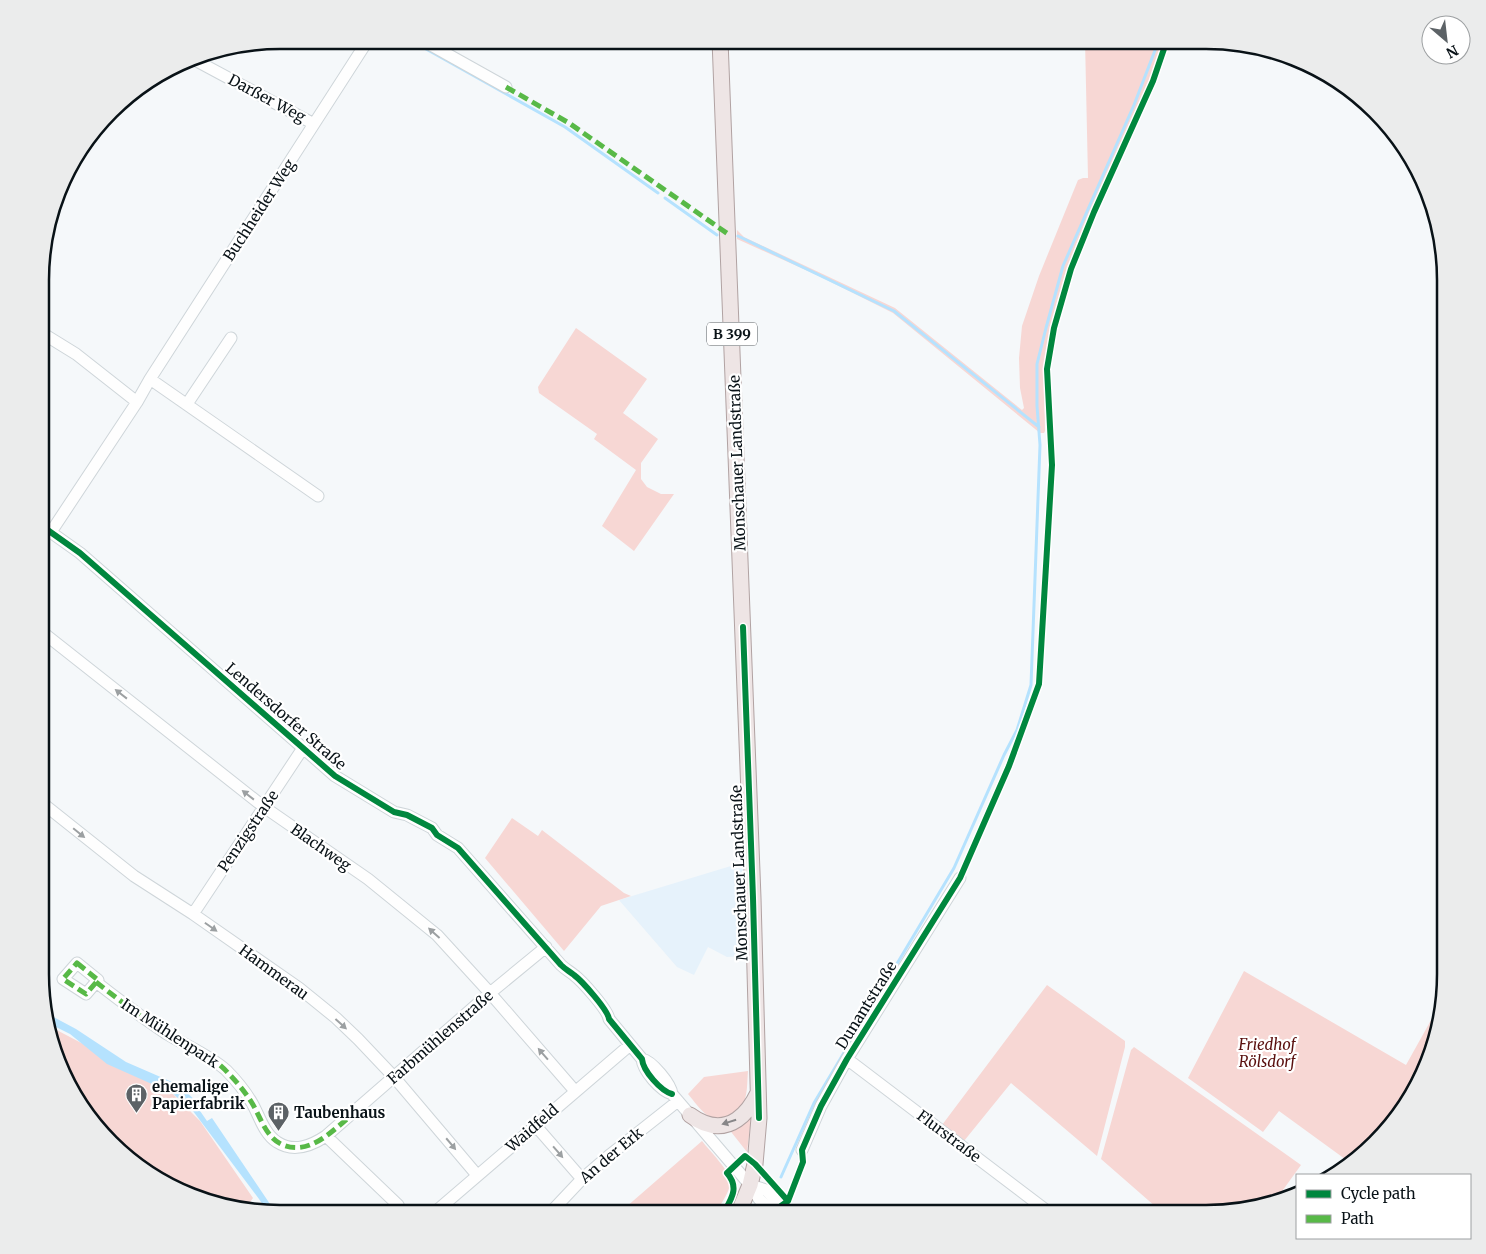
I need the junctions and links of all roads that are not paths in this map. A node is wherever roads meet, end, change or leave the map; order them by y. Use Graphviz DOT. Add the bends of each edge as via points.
graph roads {
  1 [pos="362,49"];
  2 [pos="438,49"];
  3 [pos="720,49"];
  4 [pos="201,63"];
  5 [pos="506,87"];
  6 [pos="314,124"];
  7 [pos="49,337"];
  8 [pos="231,338"];
  9 [pos="150,379"];
  10 [pos="137,402"];
  11 [pos="186,404"];
  12 [pos="318,496"];
  13 [pos="49,525"];
  14 [pos="49,531"];
  15 [pos="49,637"];
  16 [pos="303,748"];
  17 [pos="264,807"];
  18 [pos="49,808"];
  19 [pos="960,878"];
  20 [pos="192,914"];
  21 [pos="546,946"];
  22 [pos="96,982"];
  23 [pos="490,993"];
  24 [pos="630,1044"];
  25 [pos="847,1059"];
  26 [pos="394,1076"];
  27 [pos="575,1091"];
  28 [pos="758,1093"];
  29 [pos="675,1097"];
  30 [pos="690,1115"];
  31 [pos="535,1126"];
  32 [pos="326,1136"];
  33 [pos="802,1150"];
  34 [pos="477,1175"];
  35 [pos="582,1180"];
  36 [pos="750,1186"];
  37 [pos="398,1205"];
  38 [pos="443,1205"];
  39 [pos="558,1205"];
  40 [pos="742,1205"];
  41 [pos="765,1205"];
  42 [pos="781,1205"];
  43 [pos="1038,1205"];
  1 -- 6 [label="street, Buchheider Weg"];
  2 -- 5 [label="street"];
  3 -- 28 [label="main road, Monschauer Landstraße / B 399" via="753,884"];
  4 -- 6 [label="street, Darßer Weg"];
  6 -- 9 [label="street, Buchheider Weg"];
  7 -- 10 [label="street" via="76,354"];
  8 -- 11 [label="street"];
  9 -- 10 [label="street, Buchheider Weg"];
  9 -- 11 [label="street"];
  10 -- 13 [label="street, Buchheider Weg"];
  11 -- 12 [label="street"];
  14 -- 16 [label="street, Lendersdorfer Straße" via="80,553"];
  17 -- 15 [label="street, Blachweg, one-way"];
  16 -- 17 [label="street, Penzigstraße"];
  16 -- 21 [label="street, Lendersdorfer Straße" via="336,776 394,812 398,818 458,848"];
  17 -- 20 [label="street, Penzigstraße"];
  23 -- 17 [label="street, Blachweg, one-way" via="437,935 368,879"];
  18 -- 20 [label="street, Hammerau, one-way" via="134,876"];
  19 -- 25 [label="street, Dunantstraße"];
  20 -- 26 [label="street, Hammerau, one-way" via="299,988 358,1039"];
  21 -- 23 [label="street, Farbmühlenstraße"];
  21 -- 24 [label="street, Lendersdorfer Straße" via="597,1000"];
  22 -- 32 [label="street, Im Mühlenpark" via="147,1020 226,1071 240,1086 269,1135 276,1141 295,1148"];
  23 -- 26 [label="street, Farbmühlenstraße"];
  27 -- 23 [label="street, Blachweg, one-way"];
  24 -- 27 [label="street, Waidfeld"];
  24 -- 29 [label="street, Lendersdorfer Straße" via="662,1076"];
  25 -- 33 [label="street, Dunantstraße"];
  25 -- 43 [label="street, Flurstraße"];
  26 -- 32 [label="street, Farbmühlenstraße"];
  26 -- 34 [label="street, Hammerau, one-way"];
  27 -- 31 [label="street, Waidfeld"];
  28 -- 30 [label="main road, one-way" via="745,1114 731,1123 712,1125"];
  28 -- 36 [label="main road, Monschauer Landstraße / B 399" via="757,1148"];
  29 -- 30 [label="street, Lendersdorfer Straße"];
  29 -- 35 [label="street, An der Erk"];
  30 -- 36 [label="street, Lendersdorfer Straße"];
  31 -- 34 [label="street, Waidfeld"];
  31 -- 35 [label="street, one-way"];
  32 -- 37 [label="street"];
  34 -- 38 [label="street, Waidfeld"];
  35 -- 39 [label="street, An der Erk"];
  36 -- 40 [label="main road, B 399"];
  36 -- 41 [label="street, Lendersdorfer Straße"];
  36 -- 42 [label="street" via="766,1190"];
}
